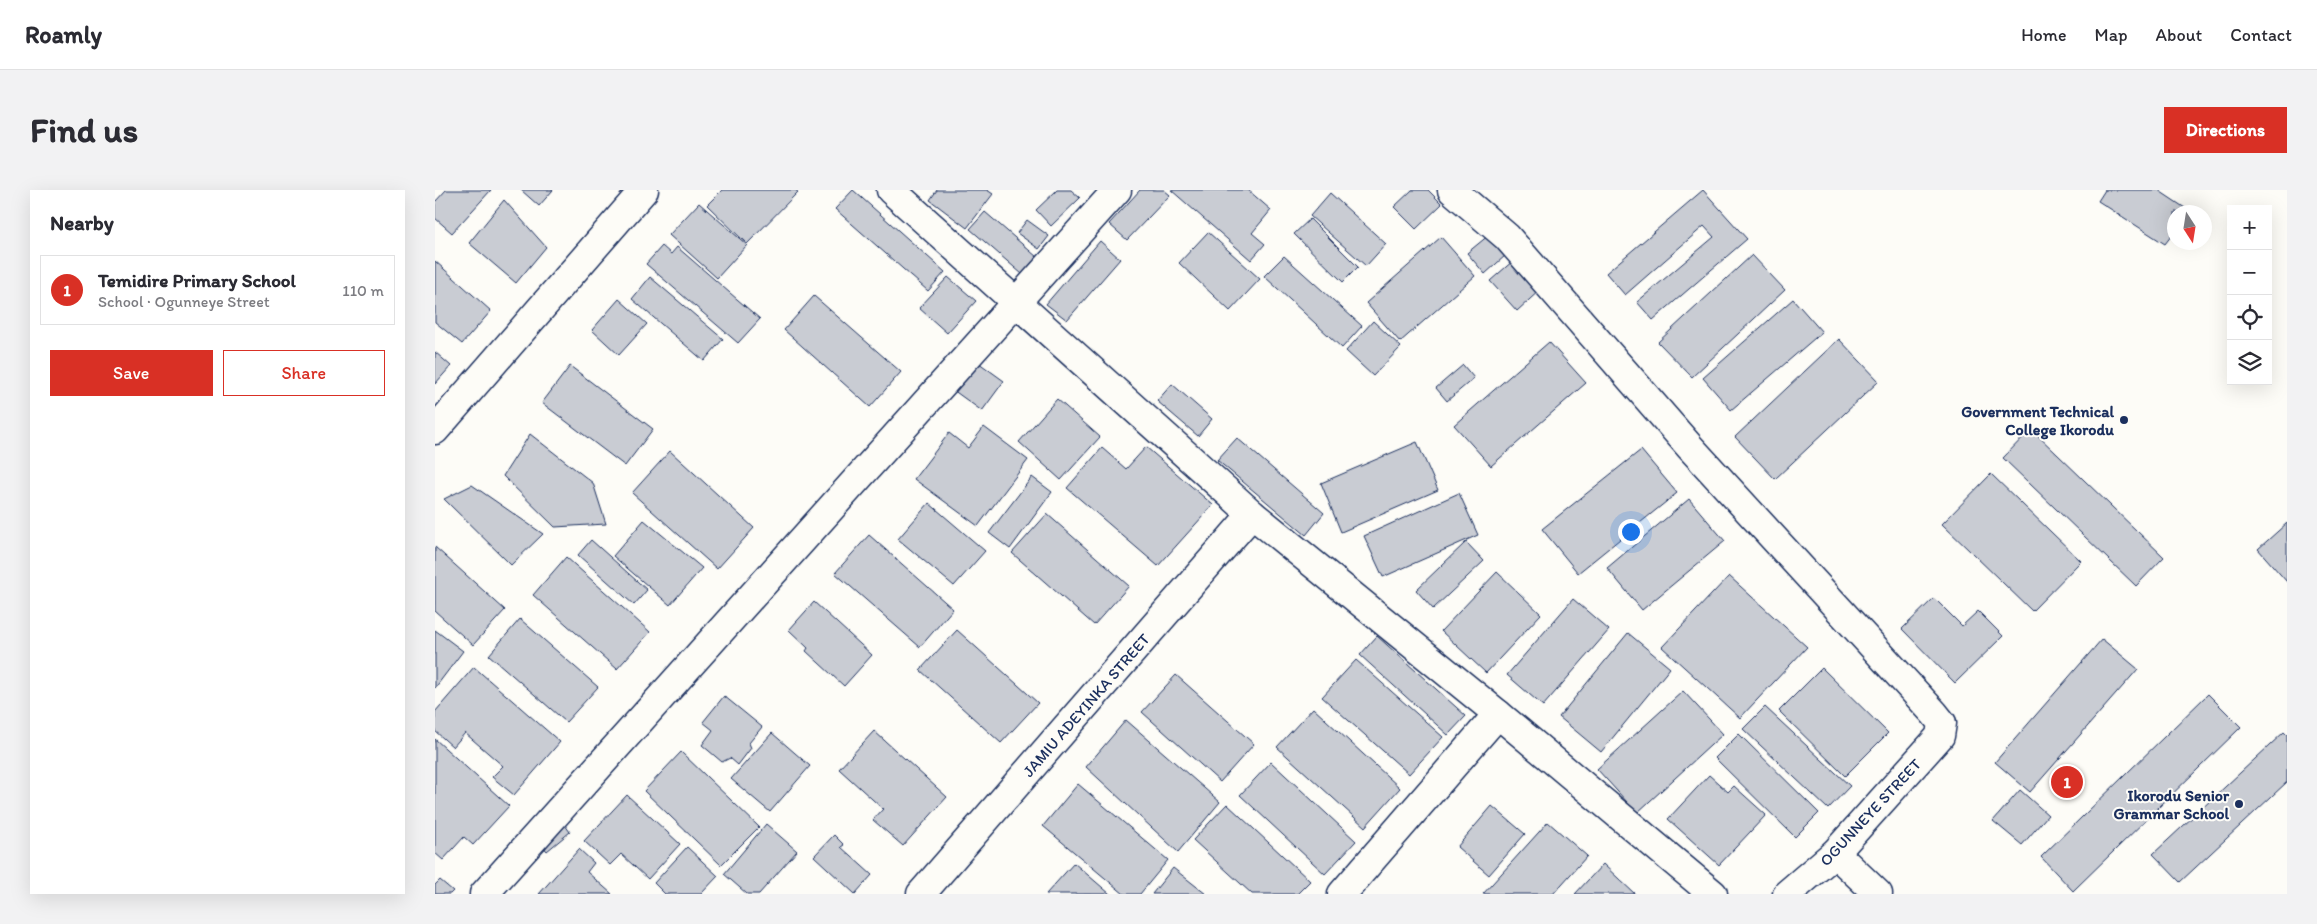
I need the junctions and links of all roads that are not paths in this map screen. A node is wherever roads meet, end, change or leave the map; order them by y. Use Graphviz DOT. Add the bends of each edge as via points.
graph roads {
  1 [pos="644,190"];
  2 [pos="891,190"];
  3 [pos="1117,190"];
  4 [pos="1452,190"];
  5 [pos="1015,302"];
  6 [pos="435,430"];
  7 [pos="1252,514"];
  8 [pos="1498,714"];
  9 [pos="1835,853"];
  10 [pos="484,894"];
  11 [pos="921,894"];
  12 [pos="1342,894"];
  13 [pos="1713,894"];
  14 [pos="1787,894"];
  15 [pos="1878,894"];
  1 -- 6 [label="street"];
  2 -- 5 [label="street"];
  3 -- 5 [label="street"];
  4 -- 9 [label="street, OGUNNEYE STREET" via="1507,237 1690,447 1942,724 1940,736"];
  5 -- 7 [label="street"];
  5 -- 10 [label="street"];
  7 -- 8 [label="street"];
  7 -- 11 [label="street, JAMIU ADEYINKA STREET"];
  8 -- 12 [label="street"];
  8 -- 13 [label="street"];
  9 -- 14 [label="street, OGUNNEYE STREET"];
  9 -- 15 [label="street"];
}
